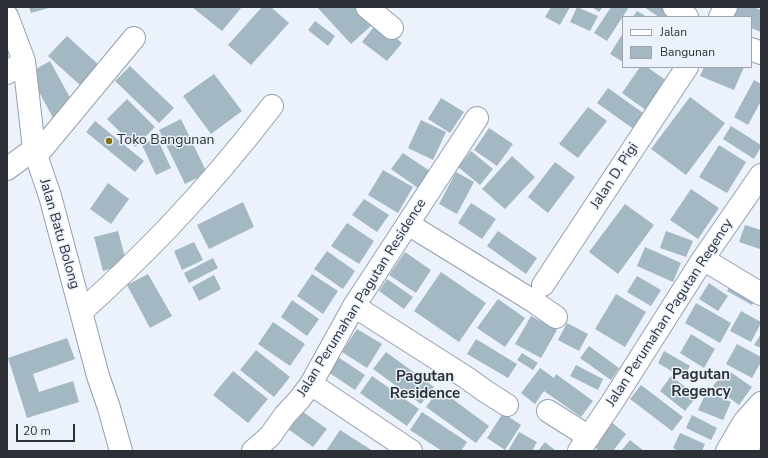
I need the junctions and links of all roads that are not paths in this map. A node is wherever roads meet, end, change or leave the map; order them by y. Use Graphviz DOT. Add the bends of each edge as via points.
graph roads {
  1 [pos="367,7"];
  2 [pos="674,7"];
  3 [pos="726,7"];
  4 [pos="7,16"];
  5 [pos="686,16"];
  6 [pos="721,16"];
  7 [pos="392,28"];
  8 [pos="134,38"];
  9 [pos="15,67"];
  10 [pos="686,68"];
  11 [pos="272,106"];
  12 [pos="477,118"];
  13 [pos="35,152"];
  14 [pos="7,169"];
  15 [pos="761,175"];
  16 [pos="408,224"];
  17 [pos="703,259"];
  18 [pos="543,285"];
  19 [pos="761,294"];
  20 [pos="354,306"];
  21 [pos="81,312"];
  22 [pos="556,317"];
  23 [pos="311,384"];
  24 [pos="761,404"];
  25 [pos="507,405"];
  26 [pos="548,411"];
  27 [pos="761,413"];
  28 [pos="584,444"];
  29 [pos="121,451"];
  30 [pos="253,451"];
  31 [pos="411,451"];
  32 [pos="728,451"];
  33 [pos="747,451"];
  1 -- 7 [label="street"];
  2 -- 5 [label="street"];
  3 -- 6 [label="street"];
  4 -- 9 [label="street, Jalan Batu Bolong"];
  8 -- 13 [label="street"];
  9 -- 13 [label="street, Jalan Batu Bolong"];
  10 -- 18 [label="street, Jalan D. Pigi"];
  11 -- 21 [label="street" via="234,154 168,228"];
  12 -- 16 [label="street, Jalan Perumahan Pagutan Residence"];
  13 -- 14 [label="street"];
  13 -- 21 [label="street, Jalan Batu Bolong" via="50,196"];
  15 -- 17 [label="street, Jalan Perumahan Pagutan Regency"];
  16 -- 20 [label="street, Jalan Perumahan Pagutan Residence"];
  16 -- 22 [label="street"];
  17 -- 19 [label="street"];
  17 -- 28 [label="street, Jalan Perumahan Pagutan Regency"];
  20 -- 23 [label="street, Jalan Perumahan Pagutan Residence"];
  20 -- 25 [label="street"];
  21 -- 29 [label="street, Jalan Batu Bolong"];
  23 -- 30 [label="street, Jalan Perumahan Pagutan Residence" via="270,436"];
  23 -- 31 [label="street"];
  24 -- 32 [label="street" via="744,422"];
  26 -- 28 [label="street"];
  27 -- 33 [label="street"];
}
